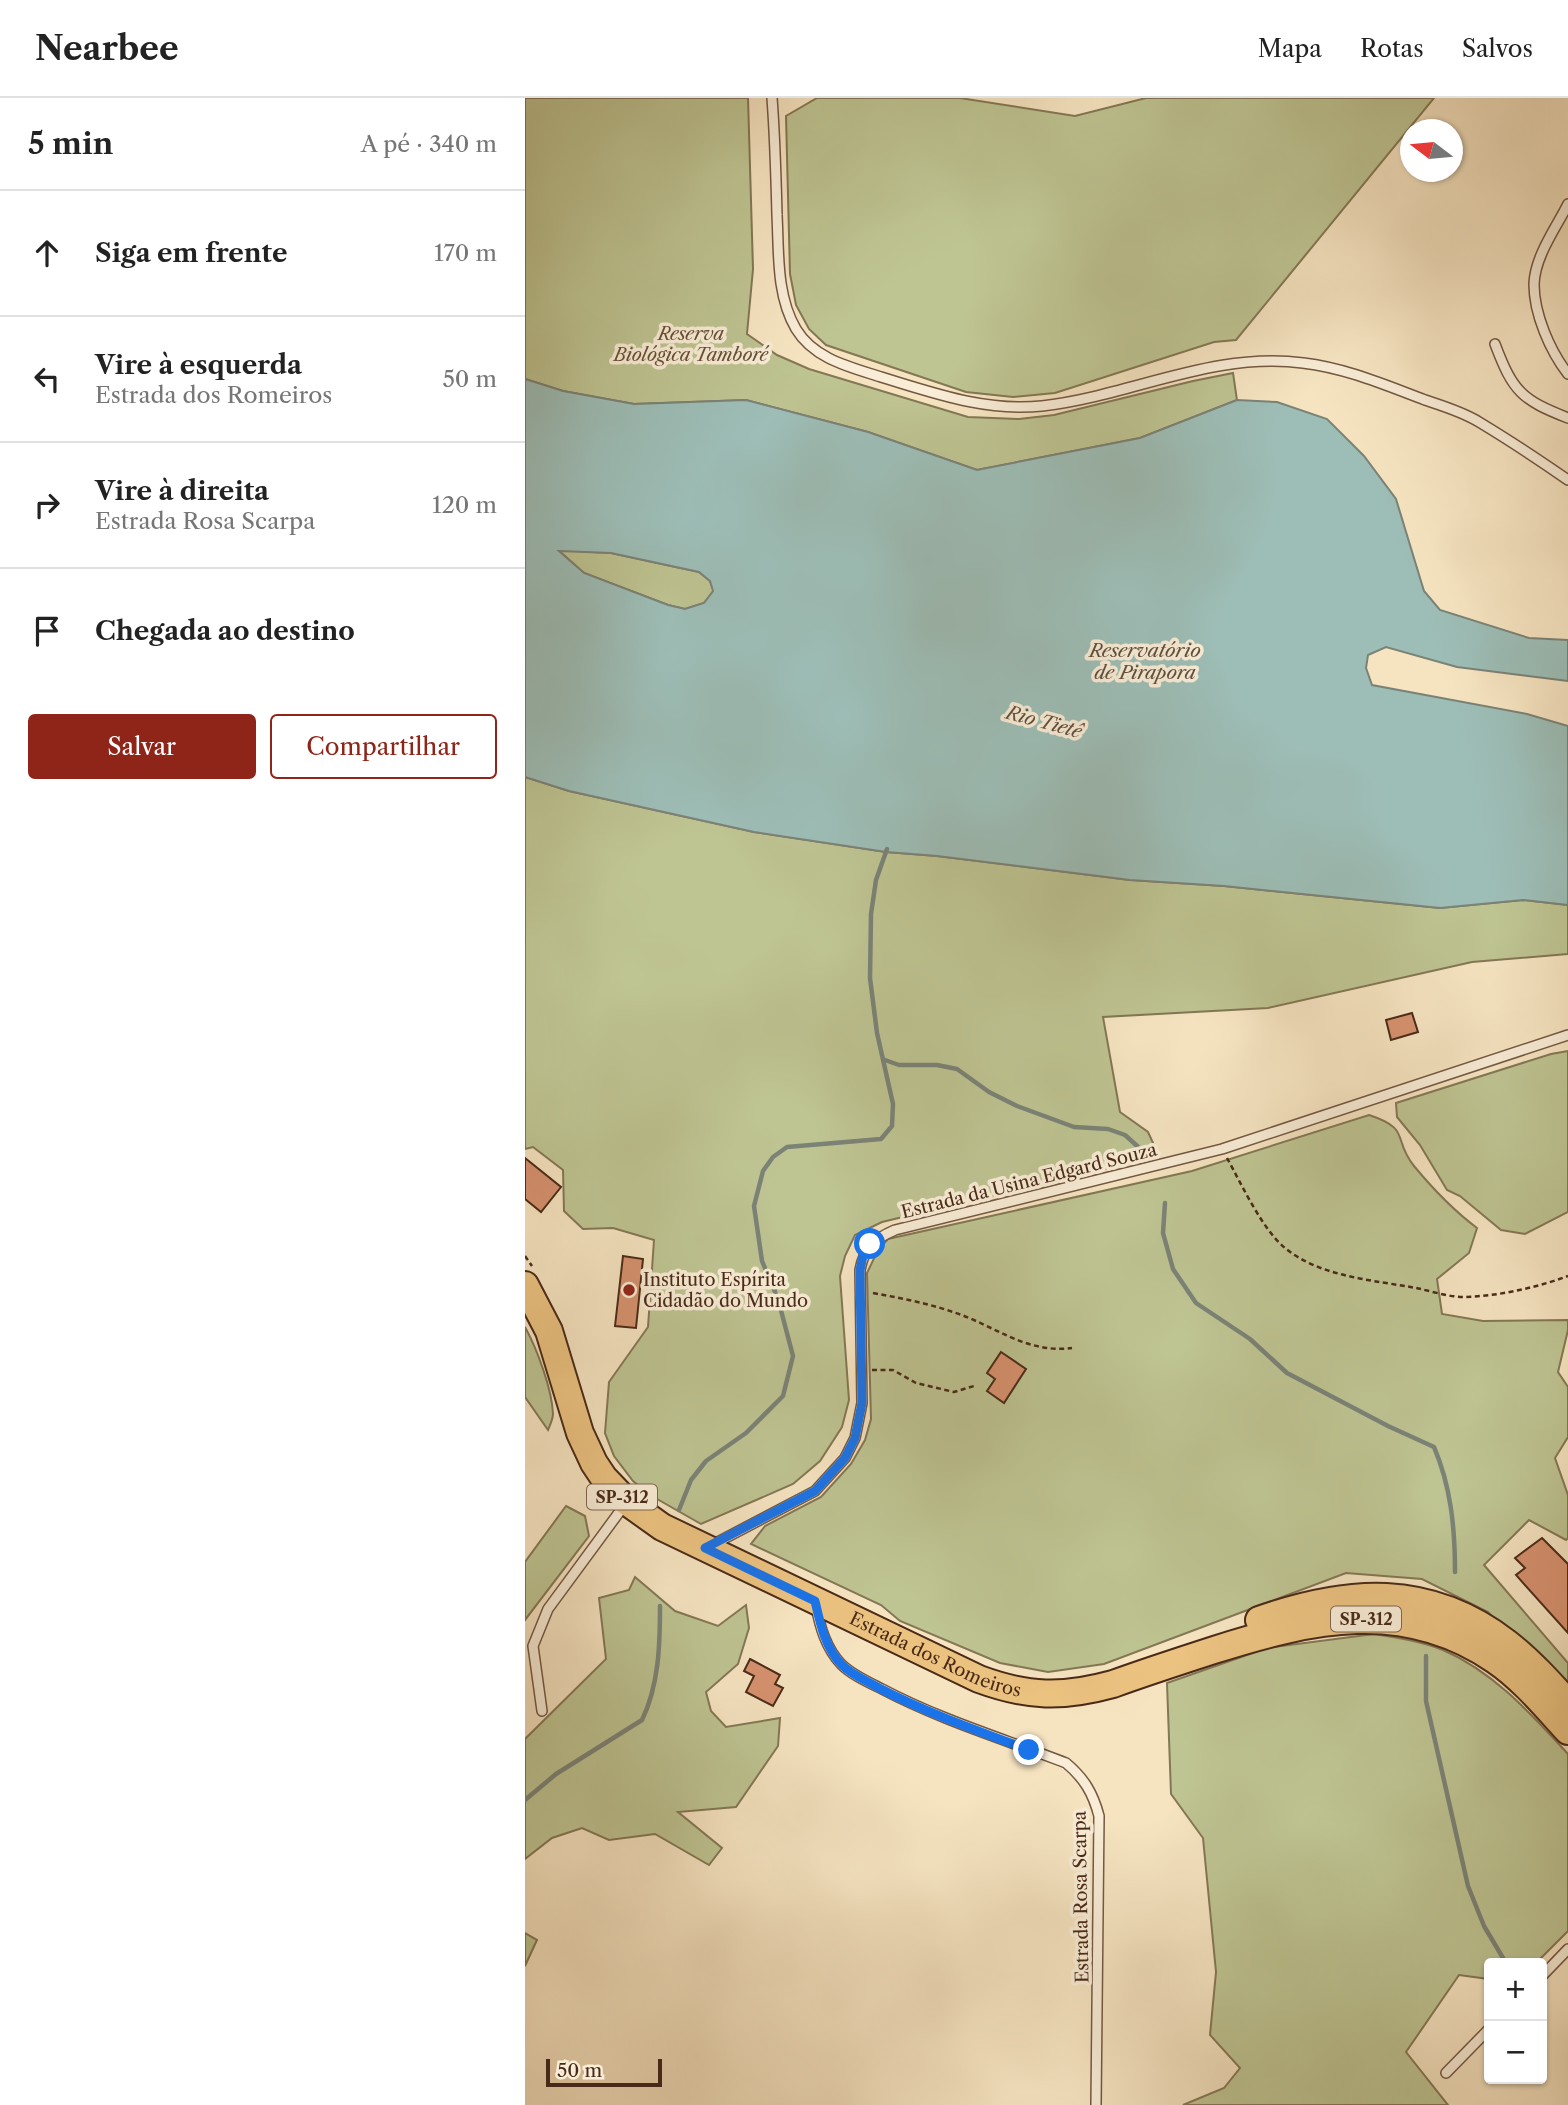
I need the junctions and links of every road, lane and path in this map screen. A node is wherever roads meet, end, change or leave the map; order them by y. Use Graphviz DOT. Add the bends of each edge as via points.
graph roads {
  1 [pos="772,98"];
  2 [pos="1568,204"];
  3 [pos="1495,344"];
  4 [pos="1568,374"];
  5 [pos="1568,418"];
  6 [pos="1568,480"];
  7 [pos="1568,1035"];
  8 [pos="1222,1149"];
  9 [pos="525,1256"];
  10 [pos="1568,1276"];
  11 [pos="530,1279"];
  12 [pos="860,1290"];
  13 [pos="1072,1348"];
  14 [pos="862,1370"];
  15 [pos="974,1386"];
  16 [pos="627,1502"];
  17 [pos="705,1548"];
  18 [pos="815,1601"];
  19 [pos="1136,1675"];
  20 [pos="1568,1703"];
  21 [pos="542,1711"];
  22 [pos="1568,1731"];
  23 [pos="1568,1949"];
  24 [pos="1547,1971"];
  25 [pos="1484,2034"];
  26 [pos="1446,2073"];
  27 [pos="1096,2105"];
  1 -- 6 [label="lane" via="780,272 786,307 806,344 843,365 939,395 1007,407 1075,400 1203,368 1257,360 1303,363 1358,374 1477,420"];
  2 -- 4 [label="lane" via="1534,282 1548,338"];
  3 -- 5 [label="lane" via="1516,389 1536,405"];
  7 -- 8 [label="lane, Estrada da Usina Edgard Souza"];
  8 -- 10 [label="path" via="1259,1215 1283,1247 1306,1262 1337,1273 1461,1297 1541,1286"];
  8 -- 12 [label="lane, Estrada da Usina Edgard Souza" via="895,1230 870,1244 863,1256"];
  9 -- 11 [label="path"];
  11 -- 16 [label="main road, Estrada dos Romeiros / SP-312" via="580,1433 604,1478"];
  12 -- 13 [label="path" via="955,1312 1031,1346"];
  12 -- 14 [label="lane, Estrada da Usina Edgard Souza"];
  14 -- 15 [label="path" via="893,1370 916,1383 954,1392"];
  14 -- 17 [label="lane, Estrada da Usina Edgard Souza" via="855,1438 829,1478 815,1491"];
  16 -- 17 [label="main road, Estrada dos Romeiros / SP-312" via="662,1527"];
  16 -- 21 [label="lane" via="543,1621 533,1646"];
  17 -- 18 [label="main road, Estrada dos Romeiros / SP-312"];
  18 -- 19 [label="main road, Estrada dos Romeiros / SP-312" via="1003,1688 1058,1695"];
  18 -- 27 [label="lane, Estrada Rosa Scarpa" via="827,1641 857,1676 953,1723 1066,1763 1088,1786 1099,1816"];
  19 -- 20 [label="main road, Estrada dos Romeiros / SP-312" via="1218,1634 1269,1616 1316,1602 1367,1595 1426,1604 1483,1627 1526,1660"];
  19 -- 22 [label="main road, Estrada dos Romeiros / SP-312" via="1283,1629 1342,1619 1389,1620 1451,1636 1496,1661"];
  23 -- 24 [label="lane"];
  25 -- 26 [label="lane"];
}
